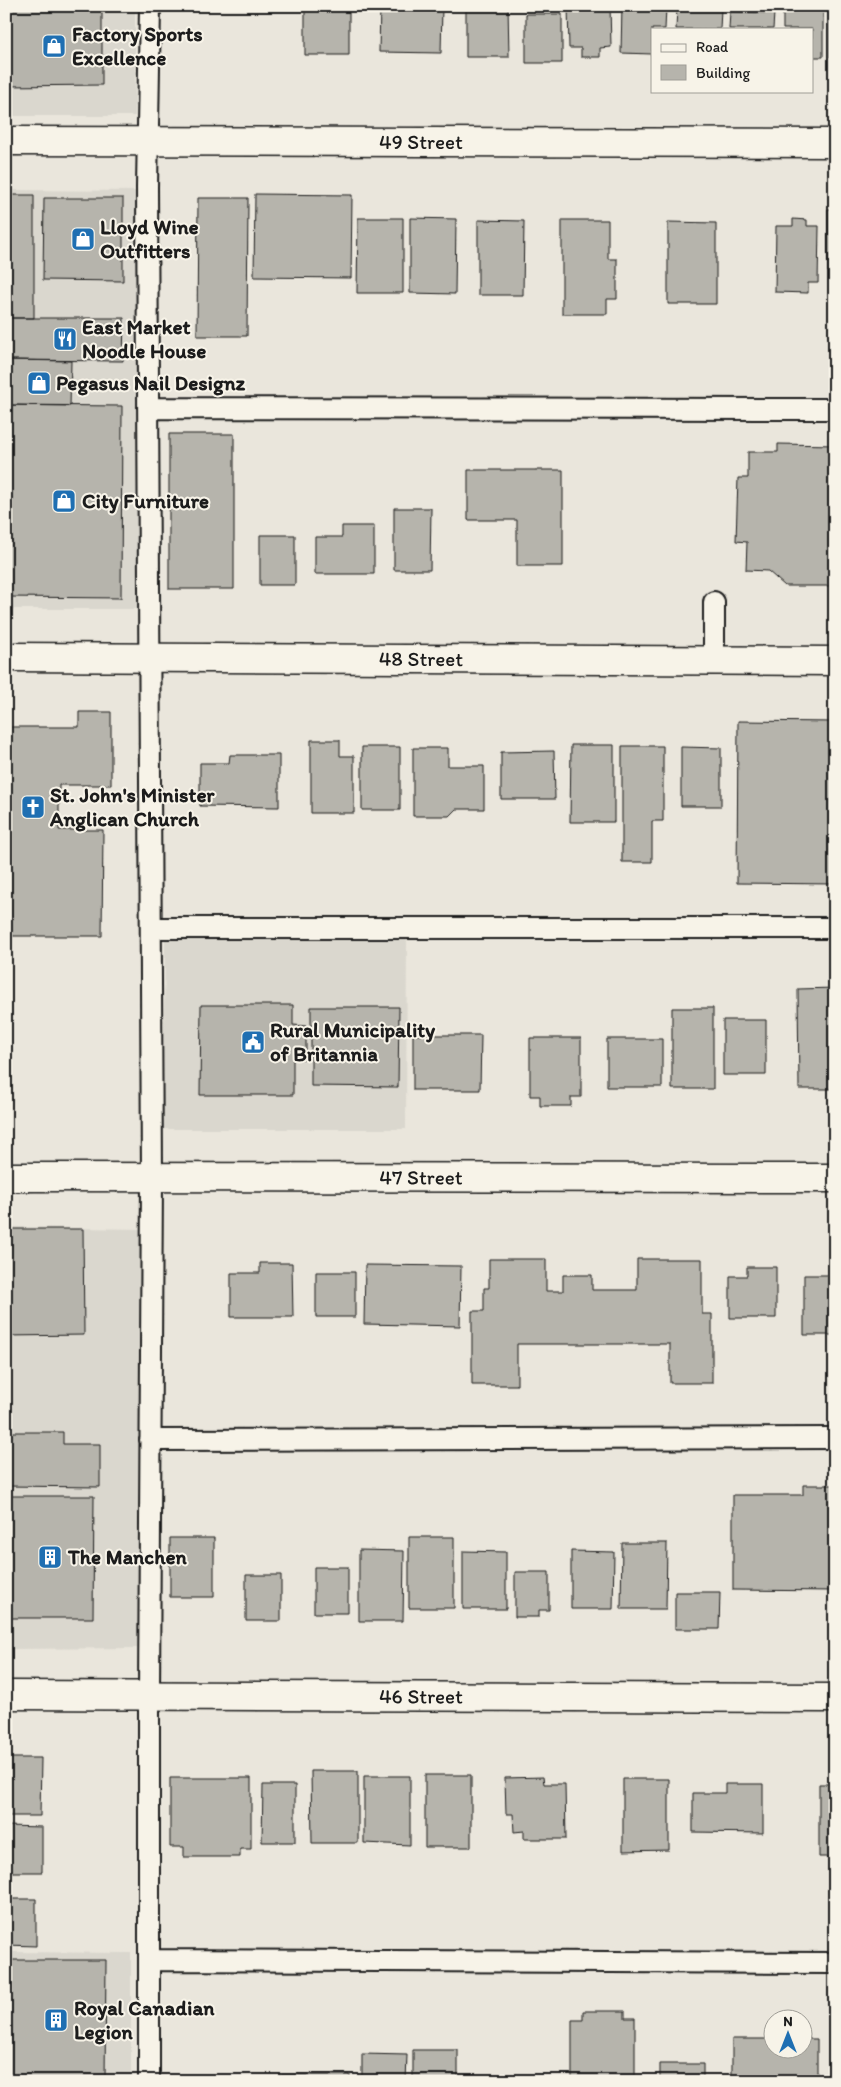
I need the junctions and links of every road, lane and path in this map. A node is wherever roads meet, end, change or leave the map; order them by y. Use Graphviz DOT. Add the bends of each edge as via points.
graph roads {
  1 [pos="150,6"];
  2 [pos="6,141"];
  3 [pos="147,141"];
  4 [pos="835,143"];
  5 [pos="148,408"];
  6 [pos="835,409"];
  7 [pos="714,602"];
  8 [pos="6,657"];
  9 [pos="149,658"];
  10 [pos="714,660"];
  11 [pos="835,661"];
  12 [pos="151,928"];
  13 [pos="835,928"];
  14 [pos="6,1177"];
  15 [pos="152,1178"];
  16 [pos="835,1178"];
  17 [pos="835,1438"];
  18 [pos="150,1440"];
  19 [pos="6,1695"];
  20 [pos="149,1695"];
  21 [pos="835,1698"];
  22 [pos="149,1960"];
  23 [pos="835,1963"];
  24 [pos="150,2081"];
  1 -- 3 [label="lane"];
  2 -- 3 [label="street, 49 Street"];
  3 -- 4 [label="street, 49 Street"];
  3 -- 5 [label="lane"];
  5 -- 6 [label="lane"];
  5 -- 9 [label="lane"];
  7 -- 10 [label="lane"];
  8 -- 9 [label="street, 48 Street"];
  9 -- 10 [label="street, 48 Street"];
  9 -- 12 [label="lane"];
  10 -- 11 [label="street, 48 Street"];
  12 -- 13 [label="lane"];
  12 -- 15 [label="lane"];
  14 -- 15 [label="street, 47 Street"];
  15 -- 16 [label="street, 47 Street"];
  15 -- 18 [label="lane"];
  17 -- 18 [label="lane"];
  18 -- 20 [label="lane"];
  19 -- 20 [label="street, 46 Street"];
  20 -- 21 [label="street, 46 Street"];
  20 -- 22 [label="lane"];
  22 -- 23 [label="lane"];
  22 -- 24 [label="lane"];
}
